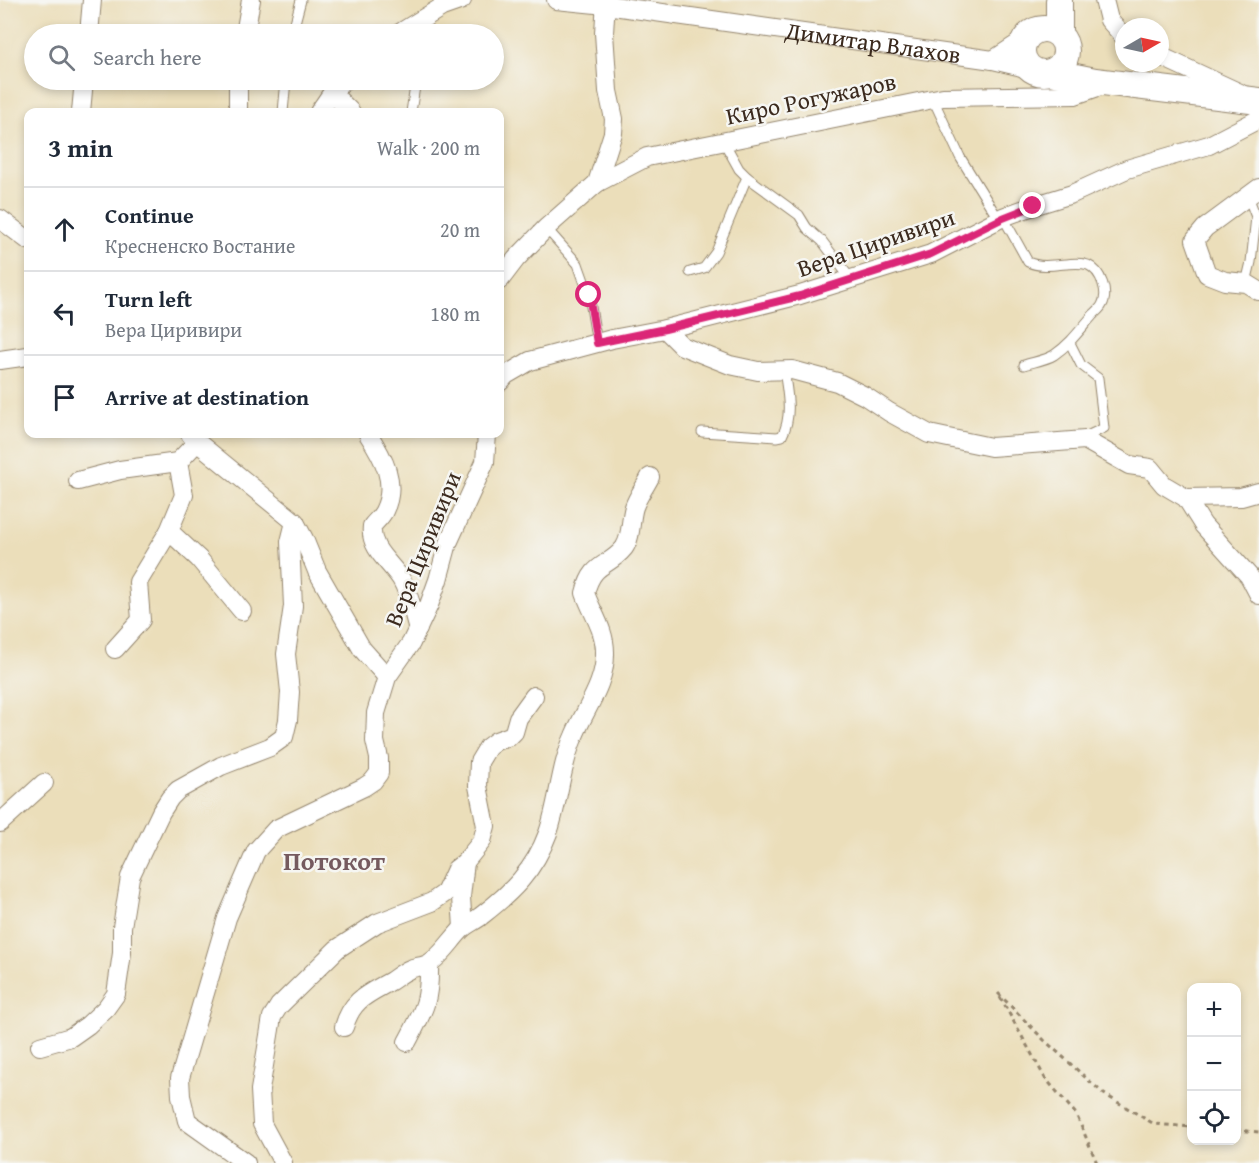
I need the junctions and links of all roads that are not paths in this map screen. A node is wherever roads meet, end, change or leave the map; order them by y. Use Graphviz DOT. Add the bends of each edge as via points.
graph roads {
  1 [pos="92,0"];
  2 [pos="251,0"];
  3 [pos="301,0"];
  4 [pos="462,0"];
  5 [pos="556,0"];
  6 [pos="1048,0"];
  7 [pos="1059,0"];
  8 [pos="1104,0"];
  9 [pos="606,2"];
  10 [pos="90,24"];
  11 [pos="247,24"];
  12 [pos="295,24"];
  13 [pos="418,24"];
  14 [pos="1115,27"];
  15 [pos="1047,38"];
  16 [pos="993,60"];
  17 [pos="1169,61"];
  18 [pos="1040,70"];
  19 [pos="1103,81"];
  20 [pos="83,90"];
  21 [pos="238,90"];
  22 [pos="285,90"];
  23 [pos="335,90"];
  24 [pos="340,90"];
  25 [pos="414,90"];
  26 [pos="933,99"];
  27 [pos="1258,107"];
  28 [pos="81,108"];
  29 [pos="238,108"];
  30 [pos="283,108"];
  31 [pos="322,108"];
  32 [pos="349,108"];
  33 [pos="412,108"];
  34 [pos="724,142"];
  35 [pos="747,177"];
  36 [pos="597,183"];
  37 [pos="1254,192"];
  38 [pos="0,219"];
  39 [pos="1001,219"];
  40 [pos="546,228"];
  41 [pos="24,237"];
  42 [pos="690,272"];
  43 [pos="504,275"];
  44 [pos="850,278"];
  45 [pos="1252,287"];
  46 [pos="665,329"];
  47 [pos="597,343"];
  48 [pos="1070,343"];
  49 [pos="24,357"];
  50 [pos="0,360"];
  51 [pos="1024,365"];
  52 [pos="784,370"];
  53 [pos="504,378"];
  54 [pos="702,432"];
  55 [pos="193,438"];
  56 [pos="370,438"];
  57 [pos="487,438"];
  58 [pos="1085,440"];
  59 [pos="178,462"];
  60 [pos="650,477"];
  61 [pos="78,481"];
  62 [pos="1259,492"];
  63 [pos="1186,498"];
  64 [pos="295,522"];
  65 [pos="169,531"];
  66 [pos="1259,595"];
  67 [pos="242,611"];
  68 [pos="418,629"];
  69 [pos="115,649"];
  70 [pos="387,677"];
  71 [pos="534,696"];
  72 [pos="44,783"];
  73 [pos="0,823"];
  74 [pos="465,862"];
  75 [pos="463,928"];
  76 [pos="429,964"];
  77 [pos="344,1027"];
  78 [pos="407,1042"];
  79 [pos="40,1046"];
  80 [pos="246,1163"];
  81 [pos="283,1163"];
  1 -- 10 [label="street"];
  2 -- 11 [label="street"];
  3 -- 12 [label="lane"];
  4 -- 13 [label="street" via="442,7"];
  5 -- 9 [label="street, Димитар Влахов"];
  6 -- 15 [label="main road"];
  7 -- 15 [label="main road"];
  8 -- 14 [label="street"];
  9 -- 16 [label="street, Димитар Влахов"];
  9 -- 36 [label="street" via="607,81 614,119"];
  15 -- 16 [label="street"];
  15 -- 18 [label="main road" via="1063,63"];
  15 -- 18 [label="main road" via="1022,46 1025,62"];
  15 -- 19 [label="main road"];
  16 -- 18 [label="street, Димитар Влахов"];
  17 -- 27 [label="street"];
  18 -- 19 [label="main road"];
  19 -- 26 [label="street, Киро Рогужаров" via="1076,95"];
  19 -- 27 [label="main road"];
  20 -- 28 [label="street"];
  21 -- 29 [label="street"];
  22 -- 30 [label="lane"];
  23 -- 31 [label="street"];
  24 -- 32 [label="street"];
  25 -- 33 [label="lane"];
  26 -- 34 [label="street, Киро Рогужаров"];
  26 -- 39 [label="lane" via="960,157"];
  27 -- 39 [label="street, Вера Циривири" via="1209,145 1127,169"];
  34 -- 35 [label="lane"];
  34 -- 36 [label="street, Киро Рогужаров" via="647,157"];
  35 -- 42 [label="lane" via="716,252 704,268"];
  35 -- 44 [label="lane" via="799,215"];
  36 -- 40 [label="street, Киро Рогужаров"];
  37 -- 45 [label="lane"];
  37 -- 45 [label="street" via="1195,240 1207,274"];
  38 -- 41 [label="street"];
  39 -- 44 [label="street, Вера Циривири" via="931,254"];
  39 -- 48 [label="lane" via="1031,264 1082,264 1099,275 1105,294 1103,304"];
  40 -- 43 [label="street, Киро Рогужаров"];
  40 -- 47 [label="lane" via="578,264 591,303"];
  44 -- 46 [label="street, Вера Циривири" via="800,296"];
  46 -- 47 [label="street, Вера Циривири"];
  46 -- 52 [label="street" via="682,346 730,365 758,371"];
  47 -- 53 [label="street, Вера Циривири" via="530,361"];
  48 -- 51 [label="lane" via="1052,356"];
  48 -- 58 [label="lane" via="1077,361 1097,376 1100,385 1104,428"];
  49 -- 50 [label="street"];
  52 -- 54 [label="lane" via="789,410 782,436"];
  52 -- 58 [label="street" via="837,382 929,434 956,441 991,447"];
  55 -- 59 [label="street"];
  55 -- 64 [label="street"];
  56 -- 68 [label="street" via="383,458 389,482 388,501 372,526 373,540 401,579"];
  57 -- 68 [label="street, Вера Циривири" via="483,467 448,543"];
  58 -- 63 [label="street" via="1129,465 1150,468 1164,485"];
  59 -- 61 [label="street"];
  59 -- 65 [label="street" via="184,495"];
  60 -- 75 [label="street" via="635,504 627,543 588,580 585,592 604,641 604,666 564,764 541,852 519,884"];
  62 -- 63 [label="street" via="1241,497"];
  63 -- 66 [label="street" via="1203,525 1249,576"];
  64 -- 70 [label="street" via="317,571 362,649"];
  64 -- 79 [label="street" via="290,542 293,606 286,654 290,692 284,737 270,747 221,766 170,798 130,877 116,994 106,1008 72,1036"];
  65 -- 67 [label="street" via="199,559"];
  65 -- 69 [label="street" via="138,582 141,620"];
  68 -- 70 [label="street, Вера Циривири"];
  70 -- 80 [label="street, Вера Циривири" via="376,713 379,773 364,787 276,829 255,851 227,918 205,991 180,1078 181,1096 187,1121"];
  71 -- 74 [label="street" via="518,718 514,732 488,747 479,762 478,786 486,826 482,841"];
  72 -- 73 [label="street"];
  74 -- 75 [label="street"];
  74 -- 81 [label="street" via="456,869 445,893 432,902 377,923 336,949 272,1017 260,1090 262,1124"];
  75 -- 76 [label="street"];
  76 -- 77 [label="street" via="409,969 358,1001 348,1013"];
  76 -- 78 [label="street" via="425,1008"];
}
